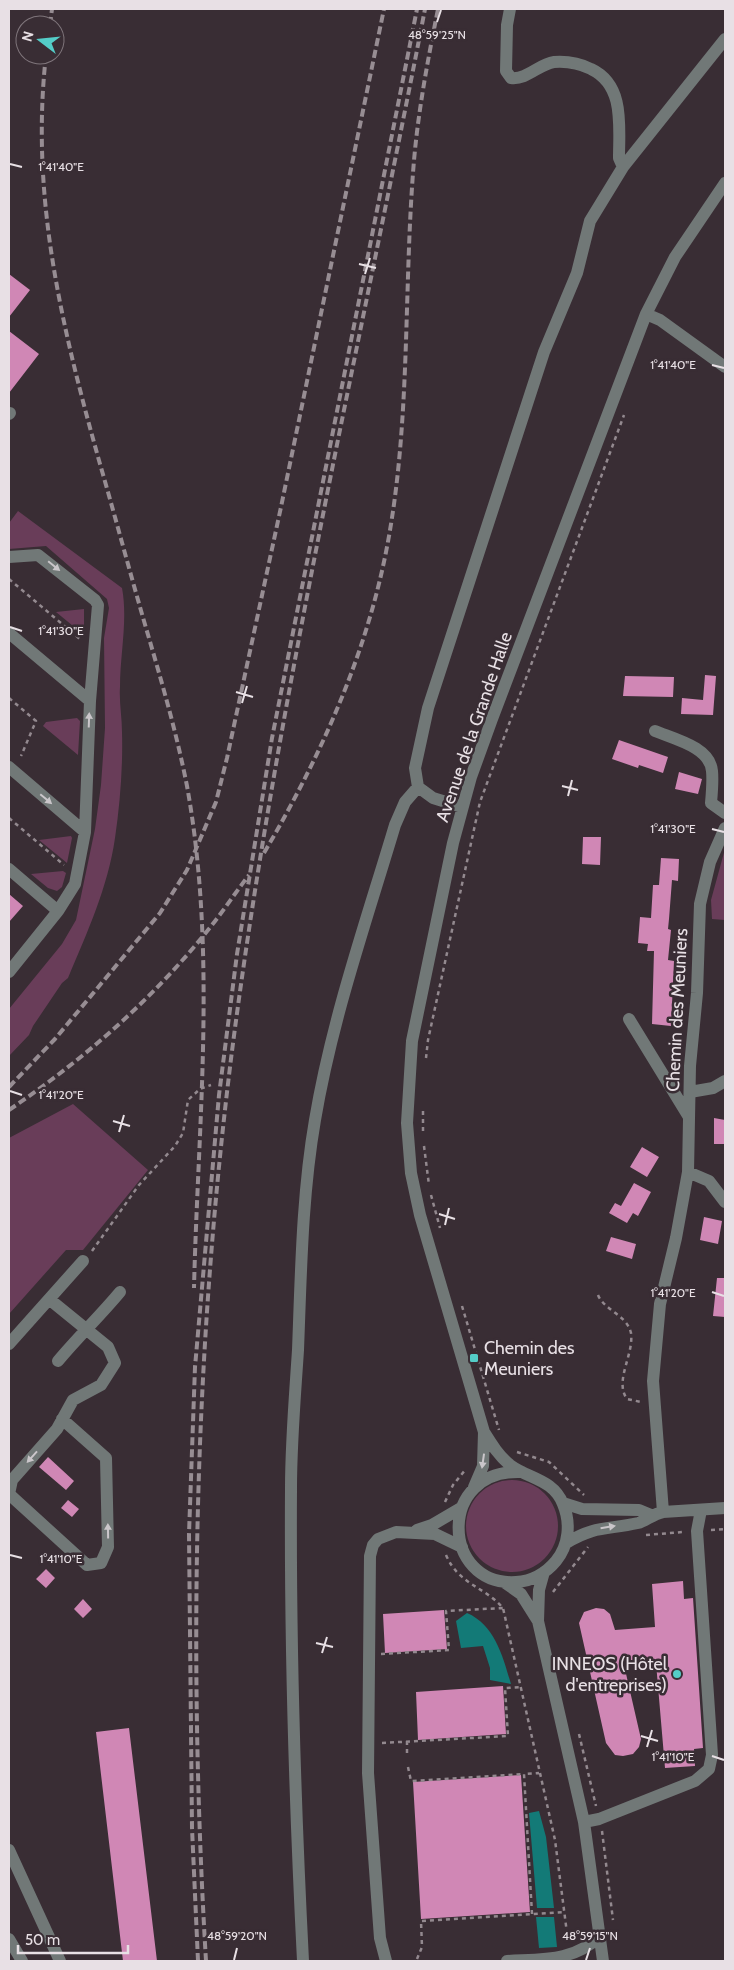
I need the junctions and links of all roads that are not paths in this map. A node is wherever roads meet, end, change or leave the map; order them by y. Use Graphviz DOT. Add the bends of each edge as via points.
graph roads {
  1 [pos="510,9"];
  2 [pos="725,39"];
  3 [pos="623,167"];
  4 [pos="725,183"];
  5 [pos="646,314"];
  6 [pos="725,367"];
  7 [pos="9,557"];
  8 [pos="9,633"];
  9 [pos="90,701"];
  10 [pos="655,731"];
  11 [pos="9,767"];
  12 [pos="418,788"];
  13 [pos="462,807"];
  14 [pos="725,813"];
  15 [pos="725,828"];
  16 [pos="85,832"];
  17 [pos="9,869"];
  18 [pos="58,911"];
  19 [pos="9,972"];
  20 [pos="629,1019"];
  21 [pos="725,1081"];
  22 [pos="690,1092"];
  23 [pos="690,1118"];
  24 [pos="688,1172"];
  25 [pos="725,1202"];
  26 [pos="83,1261"];
  27 [pos="120,1292"];
  28 [pos="49,1299"];
  29 [pos="85,1328"];
  30 [pos="9,1344"];
  31 [pos="58,1361"];
  32 [pos="62,1419"];
  33 [pos="484,1432"];
  34 [pos="522,1472"];
  35 [pos="474,1487"];
  36 [pos="563,1503"];
  37 [pos="462,1508"];
  38 [pos="725,1508"];
  39 [pos="701,1510"];
  40 [pos="657,1513"];
  41 [pos="412,1531"];
  42 [pos="566,1543"];
  43 [pos="462,1547"];
  44 [pos="544,1572"];
  45 [pos="503,1581"];
  46 [pos="538,1621"];
  47 [pos="584,1822"];
  48 [pos="9,1850"];
  49 [pos="600,1936"];
  50 [pos="9,1939"];
  51 [pos="571,1955"];
  52 [pos="554,1958"];
  53 [pos="22,1961"];
  54 [pos="60,1961"];
  55 [pos="303,1961"];
  56 [pos="386,1961"];
  57 [pos="507,1961"];
  58 [pos="603,1961"];
  1 -- 3 [label="street" via="506,71 511,78 518,79 554,62 571,62 604,75 616,94 618,158"];
  2 -- 3 [label="street"];
  3 -- 12 [label="street" via="590,221 577,273 544,352 428,708 415,768"];
  4 -- 5 [label="street, Avenue de la Grande Halle" via="675,257"];
  5 -- 6 [label="street" via="660,320"];
  5 -- 13 [label="street, Avenue de la Grande Halle" via="492,719"];
  7 -- 9 [label="street, one-way" via="38,555 98,604"];
  8 -- 9 [label="street"];
  16 -- 9 [label="street, one-way"];
  10 -- 14 [label="street" via="706,756 712,772 711,802"];
  11 -- 16 [label="street, one-way"];
  12 -- 13 [label="street" via="433,798"];
  12 -- 55 [label="street" via="405,802 395,825 335,1023 310,1158 302,1252 291,1486 292,1697"];
  13 -- 33 [label="street, Avenue de la Grande Halle" via="412,1040 407,1123 411,1173 420,1215"];
  15 -- 22 [label="street, Chemin des Meuniers" via="710,862 700,904"];
  16 -- 18 [label="street" via="75,884"];
  17 -- 18 [label="street"];
  18 -- 19 [label="street"];
  20 -- 23 [label="street"];
  21 -- 22 [label="street" via="713,1088"];
  22 -- 23 [label="street, Chemin des Meuniers"];
  23 -- 24 [label="street, Chemin des Meuniers"];
  24 -- 25 [label="street" via="709,1181"];
  24 -- 40 [label="street, Chemin des Meuniers" via="660,1304 653,1381"];
  26 -- 28 [label="street"];
  27 -- 29 [label="street" via="99,1318"];
  28 -- 29 [label="street"];
  28 -- 30 [label="street"];
  29 -- 31 [label="street"];
  29 -- 32 [label="street" via="108,1347 115,1363 101,1385 72,1400"];
  32 -- 32 [label="street, one-way" via="12,1480 9,1494 87,1565 102,1563 108,1547 106,1458"];
  33 -- 34 [label="street, Avenue de la Grande Halle" via="500,1455"];
  33 -- 35 [label="street, Avenue de la Grande Halle, one-way" via="483,1466"];
  34 -- 35 [label="street" via="495,1475"];
  34 -- 36 [label="street" via="546,1482"];
  35 -- 37 [label="street"];
  36 -- 40 [label="street" via="589,1510"];
  36 -- 42 [label="street" via="568,1530"];
  37 -- 41 [label="street"];
  37 -- 43 [label="street" via="458,1529"];
  38 -- 39 [label="street"];
  39 -- 40 [label="street"];
  39 -- 47 [label="street" via="697,1531 712,1755 709,1769 695,1781"];
  42 -- 40 [label="street, one-way" via="592,1529 640,1522"];
  41 -- 43 [label="street" via="435,1534"];
  41 -- 56 [label="street" via="396,1532 378,1539 370,1556 368,1773 381,1950"];
  42 -- 44 [label="street" via="558,1560"];
  43 -- 45 [label="street" via="478,1569"];
  44 -- 45 [label="street" via="524,1581"];
  44 -- 46 [label="street" via="539,1590"];
  45 -- 46 [label="street" via="521,1594"];
  46 -- 47 [label="street"];
  47 -- 49 [label="street"];
  48 -- 54 [label="street"];
  49 -- 52 [label="street" via="576,1954"];
  49 -- 58 [label="street"];
  50 -- 53 [label="street"];
  51 -- 52 [label="street"];
  52 -- 57 [label="street"];
}
